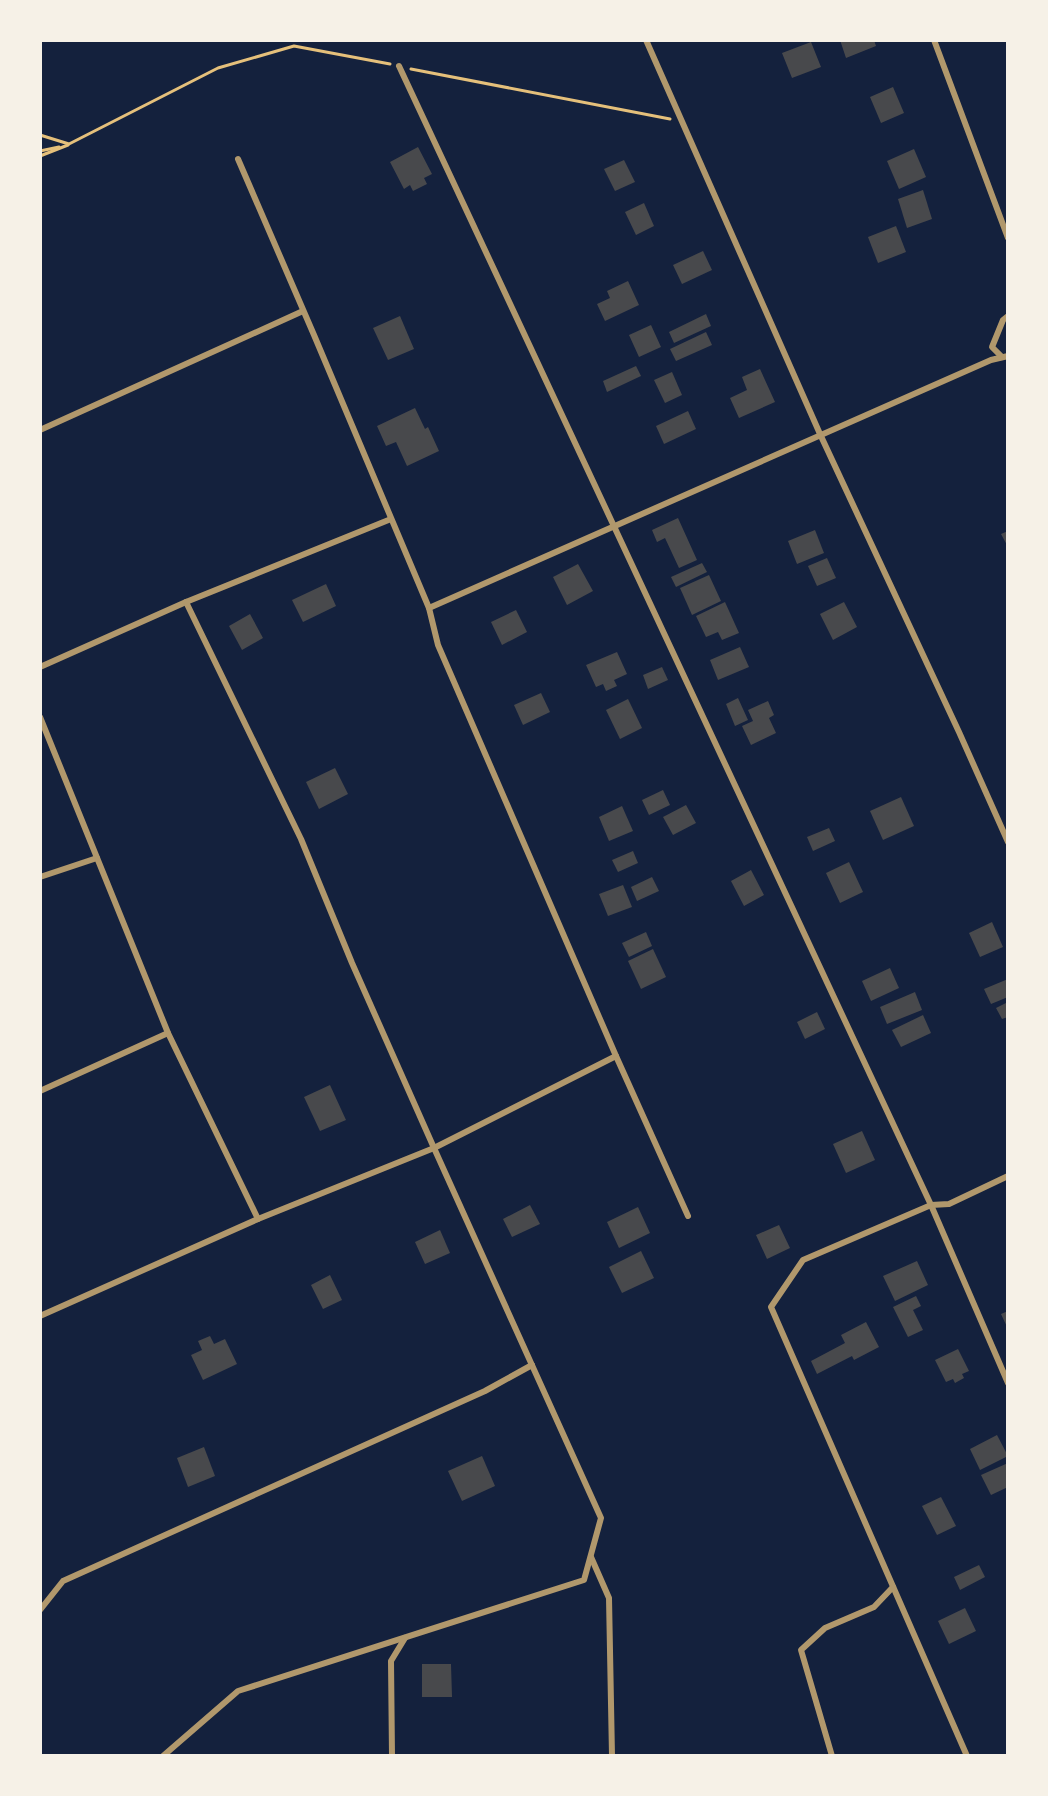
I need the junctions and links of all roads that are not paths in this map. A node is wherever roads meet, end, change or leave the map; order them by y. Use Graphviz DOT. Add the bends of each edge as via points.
graph roads {
  1 [pos="646,40"];
  2 [pos="934,40"];
  3 [pos="399,66"];
  4 [pos="238,159"];
  5 [pos="1008,238"];
  6 [pos="303,311"];
  7 [pos="1008,316"];
  8 [pos="1005,357"];
  9 [pos="40,430"];
  10 [pos="820,434"];
  11 [pos="391,519"];
  12 [pos="612,525"];
  13 [pos="186,602"];
  14 [pos="429,608"];
  15 [pos="40,667"];
  16 [pos="40,717"];
  17 [pos="1008,842"];
  18 [pos="97,858"];
  19 [pos="40,877"];
  20 [pos="168,1033"];
  21 [pos="616,1056"];
  22 [pos="40,1091"];
  23 [pos="434,1148"];
  24 [pos="1008,1176"];
  25 [pos="932,1205"];
  26 [pos="688,1216"];
  27 [pos="258,1219"];
  28 [pos="40,1316"];
  29 [pos="532,1365"];
  30 [pos="1008,1383"];
  31 [pos="590,1556"];
  32 [pos="893,1587"];
  33 [pos="40,1610"];
  34 [pos="406,1637"];
  35 [pos="163,1755"];
  36 [pos="392,1755"];
  37 [pos="612,1755"];
  38 [pos="832,1755"];
  39 [pos="967,1755"];
  1 -- 10 [label="street"];
  2 -- 5 [label="street"];
  3 -- 12 [label="street"];
  4 -- 6 [label="street"];
  6 -- 9 [label="street"];
  6 -- 11 [label="street"];
  7 -- 8 [label="street" via="992,346"];
  8 -- 10 [label="street"];
  10 -- 12 [label="street"];
  10 -- 17 [label="street"];
  11 -- 13 [label="street"];
  11 -- 14 [label="street"];
  12 -- 14 [label="street"];
  12 -- 25 [label="street"];
  13 -- 15 [label="street"];
  13 -- 23 [label="street" via="301,839"];
  14 -- 21 [label="street" via="438,645"];
  16 -- 18 [label="street"];
  18 -- 19 [label="street"];
  18 -- 20 [label="street"];
  20 -- 22 [label="street"];
  20 -- 27 [label="street"];
  21 -- 23 [label="street"];
  21 -- 26 [label="street"];
  23 -- 27 [label="street"];
  23 -- 29 [label="street"];
  24 -- 25 [label="street" via="949,1204"];
  25 -- 30 [label="street"];
  25 -- 32 [label="street" via="803,1260 771,1307"];
  27 -- 28 [label="street"];
  29 -- 31 [label="street" via="601,1518"];
  29 -- 33 [label="street" via="485,1391 63,1581"];
  31 -- 34 [label="street" via="584,1580"];
  31 -- 37 [label="street" via="609,1598"];
  32 -- 38 [label="street" via="874,1607 825,1628 801,1650"];
  32 -- 39 [label="street"];
  34 -- 35 [label="street" via="238,1691"];
  34 -- 36 [label="street" via="391,1661"];
}
